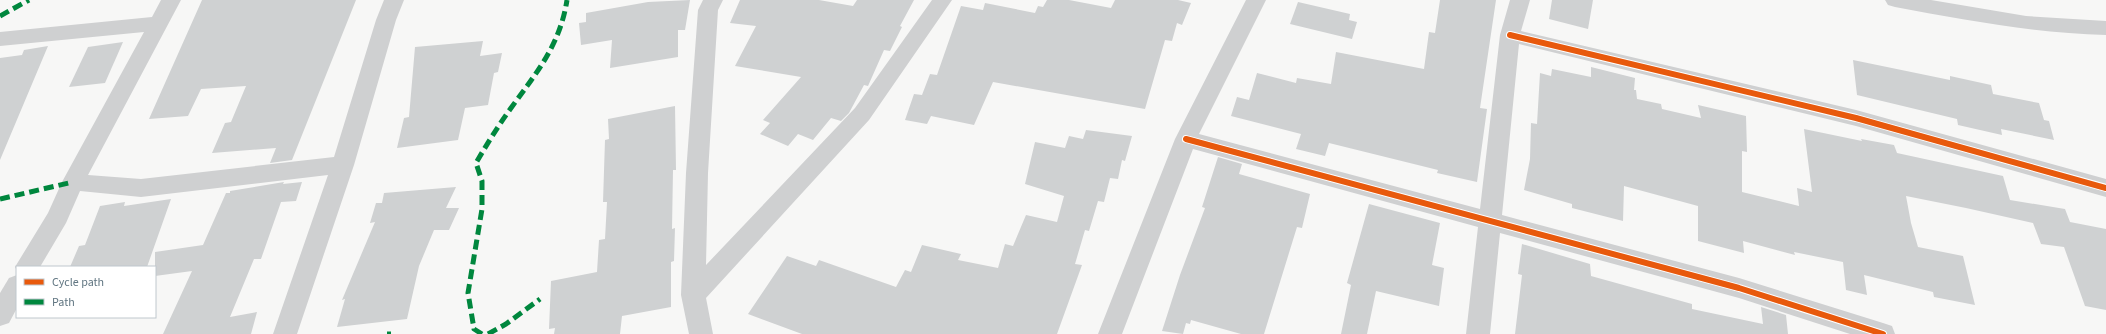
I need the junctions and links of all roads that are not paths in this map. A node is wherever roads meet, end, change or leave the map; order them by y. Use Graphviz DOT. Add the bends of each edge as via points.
graph roads {
  1 [pos="171,0"];
  2 [pos="394,0"];
  3 [pos="713,0"];
  4 [pos="942,0"];
  5 [pos="1256,0"];
  6 [pos="1520,0"];
  7 [pos="1894,0"];
  8 [pos="160,22"];
  9 [pos="2106,28"];
  10 [pos="1510,35"];
  11 [pos="0,39"];
  12 [pos="1186,139"];
  13 [pos="343,165"];
  14 [pos="73,182"];
  15 [pos="2106,188"];
  16 [pos="1492,220"];
  17 [pos="28,266"];
  18 [pos="16,287"];
  19 [pos="693,295"];
  20 [pos="0,316"];
  21 [pos="285,334"];
  22 [pos="701,334"];
  23 [pos="1110,334"];
  24 [pos="1478,334"];
  25 [pos="1883,334"];
  1 -- 8 [label="street"];
  2 -- 13 [label="street"];
  3 -- 19 [label="street" via="708,10 697,173"];
  4 -- 19 [label="street" via="862,114"];
  5 -- 12 [label="street"];
  6 -- 10 [label="street"];
  7 -- 9 [label="street" via="2026,23"];
  8 -- 11 [label="street"];
  8 -- 14 [label="street"];
  10 -- 15 [label="street" via="1856,118"];
  10 -- 16 [label="street"];
  12 -- 16 [label="street"];
  12 -- 23 [label="street"];
  13 -- 14 [label="street" via="141,188"];
  13 -- 21 [label="street"];
  14 -- 17 [label="street" via="58,217"];
  16 -- 24 [label="street"];
  16 -- 25 [label="street" via="1739,288"];
  18 -- 20 [label="street"];
  19 -- 22 [label="street"];
}
